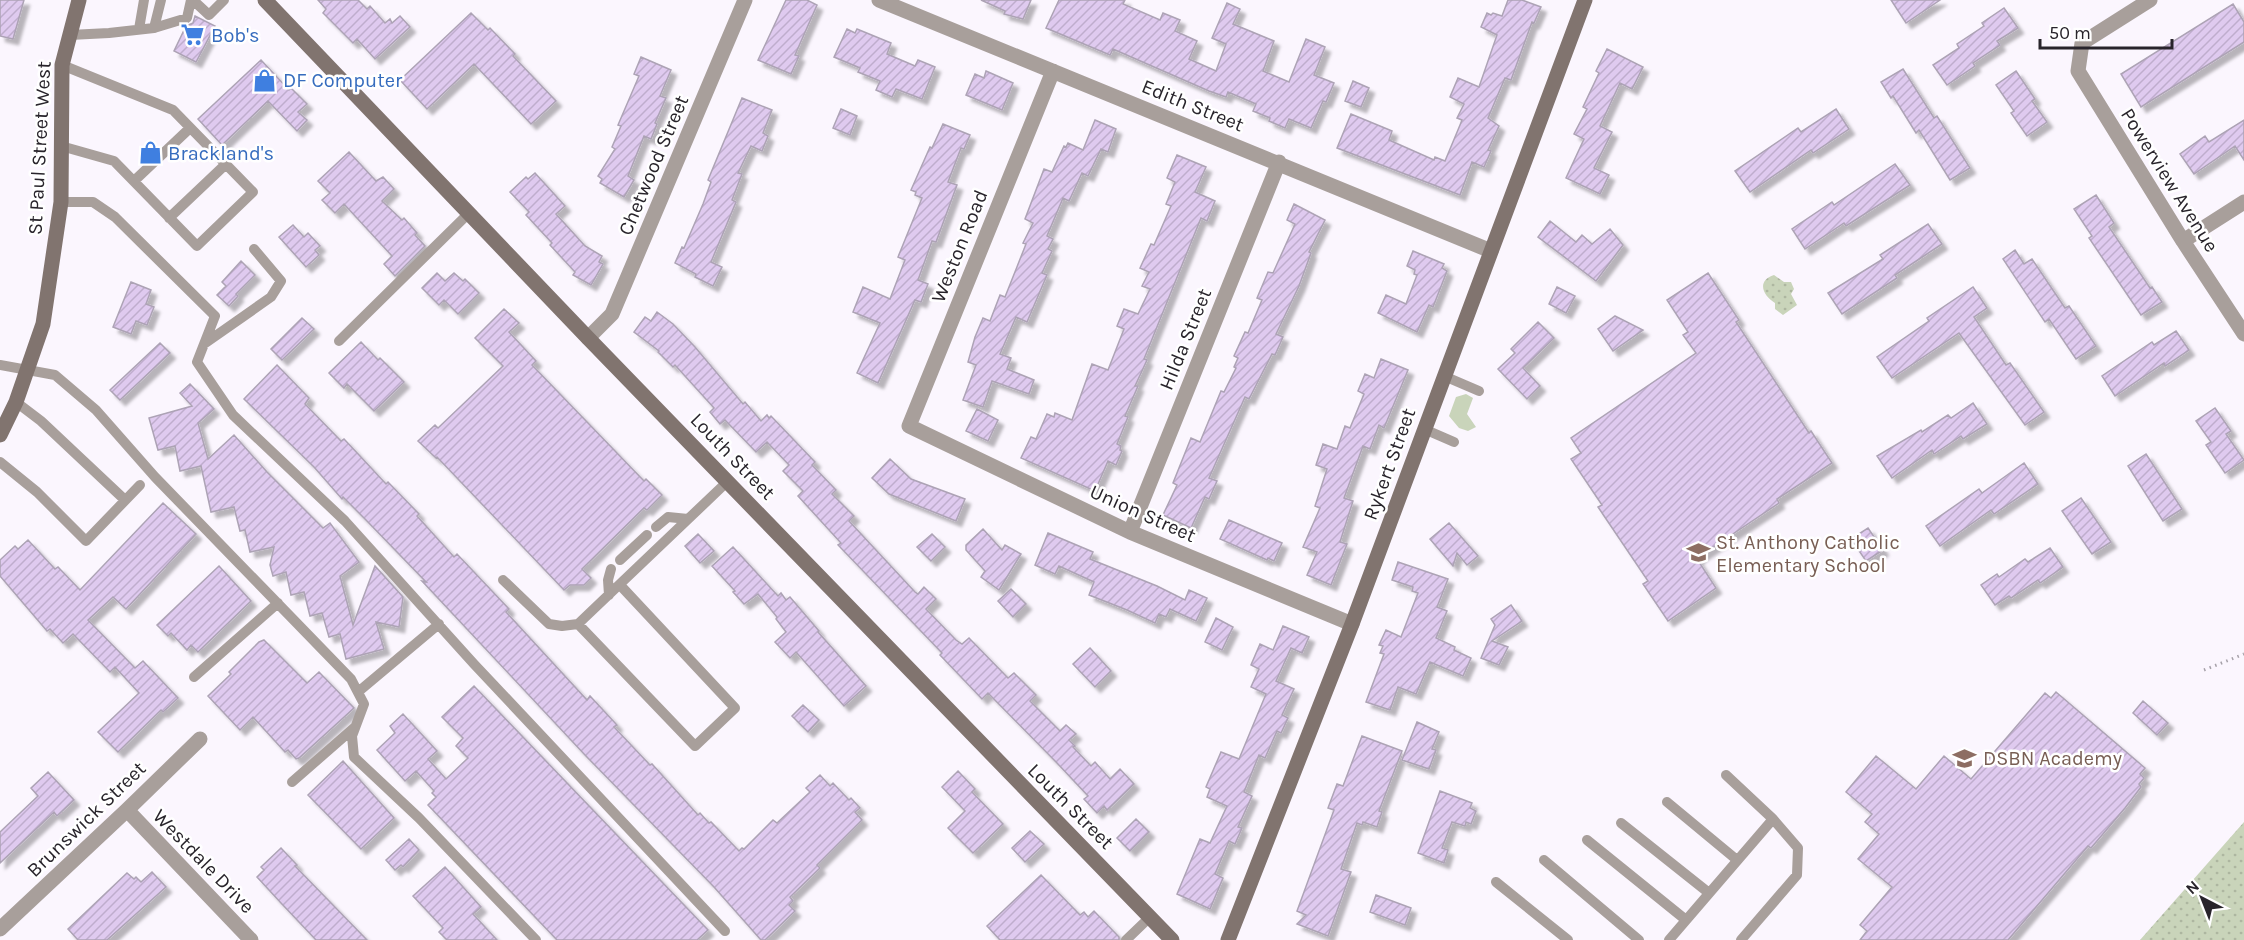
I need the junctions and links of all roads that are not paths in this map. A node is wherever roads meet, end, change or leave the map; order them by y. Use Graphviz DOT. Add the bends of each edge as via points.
graph roads {
  1 [pos="79,0"];
  2 [pos="144,0"];
  3 [pos="161,0"];
  4 [pos="192,0"];
  5 [pos="224,0"];
  6 [pos="265,0"];
  7 [pos="745,0"];
  8 [pos="879,0"];
  9 [pos="1585,0"];
  10 [pos="2150,0"];
  11 [pos="153,28"];
  12 [pos="139,29"];
  13 [pos="70,34"];
  14 [pos="62,65"];
  15 [pos="1053,71"];
  16 [pos="190,128"];
  17 [pos="61,146"];
  18 [pos="1278,162"];
  19 [pos="226,164"];
  20 [pos="134,181"];
  21 [pos="61,202"];
  22 [pos="2244,202"];
  23 [pos="469,213"];
  24 [pos="169,218"];
  25 [pos="2183,241"];
  26 [pos="254,249"];
  27 [pos="1491,251"];
  28 [pos="2244,334"];
  29 [pos="588,339"];
  30 [pos="339,341"];
  31 [pos="204,344"];
  32 [pos="0,365"];
  33 [pos="28,369"];
  34 [pos="1444,376"];
  35 [pos="1479,391"];
  36 [pos="16,402"];
  37 [pos="1424,429"];
  38 [pos="921,431"];
  39 [pos="0,435"];
  40 [pos="1454,442"];
  41 [pos="0,462"];
  42 [pos="728,481"];
  43 [pos="140,485"];
  44 [pos="125,500"];
  45 [pos="688,519"];
  46 [pos="656,527"];
  47 [pos="1130,532"];
  48 [pos="647,535"];
  49 [pos="620,560"];
  50 [pos="611,569"];
  51 [pos="503,580"];
  52 [pos="620,585"];
  53 [pos="609,595"];
  54 [pos="278,603"];
  55 [pos="439,624"];
  56 [pos="578,624"];
  57 [pos="1352,624"];
  58 [pos="194,677"];
  59 [pos="358,692"];
  60 [pos="355,727"];
  61 [pos="200,739"];
  62 [pos="1726,776"];
  63 [pos="292,782"];
  64 [pos="1667,802"];
  65 [pos="127,810"];
  66 [pos="1773,819"];
  67 [pos="1621,824"];
  68 [pos="1587,840"];
  69 [pos="1544,860"];
  70 [pos="1737,860"];
  71 [pos="1496,882"];
  72 [pos="1709,893"];
  73 [pos="1150,917"];
  74 [pos="1686,920"];
  75 [pos="0,929"];
  76 [pos="725,931"];
  77 [pos="251,940"];
  78 [pos="536,940"];
  79 [pos="1126,940"];
  80 [pos="1172,940"];
  81 [pos="1228,940"];
  82 [pos="1568,940"];
  83 [pos="1639,940"];
  84 [pos="1670,940"];
  85 [pos="1741,940"];
  1 -- 13 [label="main road, St Paul Street West"];
  2 -- 12 [label="lane"];
  3 -- 11 [label="lane"];
  4 -- 5 [label="lane" via="209,15"];
  4 -- 11 [label="lane" via="187,18"];
  6 -- 23 [label="main road, Louth Street"];
  7 -- 29 [label="street, Chetwood Street" via="612,314"];
  8 -- 15 [label="street, Edith Street"];
  9 -- 27 [label="main road, Rykert Street"];
  10 -- 25 [label="street, Powerview Avenue" via="2082,43 2078,71"];
  11 -- 12 [label="lane"];
  12 -- 13 [label="lane"];
  13 -- 14 [label="main road, St Paul Street West"];
  14 -- 16 [label="lane" via="173,110"];
  14 -- 17 [label="main road, St Paul Street West"];
  15 -- 18 [label="street, Edith Street"];
  15 -- 38 [label="street, Weston Road" via="909,426"];
  16 -- 19 [label="lane"];
  16 -- 20 [label="lane"];
  17 -- 20 [label="lane" via="114,161"];
  17 -- 21 [label="main road, St Paul Street West"];
  18 -- 27 [label="street, Edith Street"];
  18 -- 47 [label="street, Hilda Street"];
  19 -- 24 [label="lane"];
  19 -- 24 [label="lane" via="253,192 197,246"];
  20 -- 24 [label="lane"];
  21 -- 31 [label="lane" via="93,202 115,217 160,260 215,316"];
  21 -- 33 [label="main road, St Paul Street West" via="43,324"];
  22 -- 25 [label="street"];
  23 -- 29 [label="main road, Louth Street"];
  23 -- 30 [label="lane"];
  25 -- 28 [label="street, Powerview Avenue"];
  26 -- 31 [label="lane" via="281,281 271,297"];
  27 -- 34 [label="main road, Rykert Street"];
  29 -- 42 [label="main road, Louth Street"];
  31 -- 55 [label="lane" via="197,362 233,415 345,522"];
  32 -- 33 [label="lane"];
  33 -- 36 [label="main road, St Paul Street West"];
  33 -- 54 [label="lane" via="55,375 96,410 155,477"];
  34 -- 35 [label="lane"];
  34 -- 37 [label="main road, Rykert Street"];
  36 -- 39 [label="main road, St Paul Street West"];
  36 -- 44 [label="lane"];
  37 -- 40 [label="lane"];
  37 -- 57 [label="main road, Rykert Street"];
  38 -- 47 [label="street, Union Street"];
  41 -- 44 [label="lane" via="86,541"];
  42 -- 45 [label="lane"];
  42 -- 73 [label="main road, Louth Street"];
  43 -- 44 [label="lane"];
  45 -- 46 [label="lane" via="668,517"];
  45 -- 52 [label="lane"];
  47 -- 57 [label="street, Union Street"];
  48 -- 49 [label="lane"];
  50 -- 53 [label="lane"];
  51 -- 56 [label="lane" via="549,624"];
  52 -- 53 [label="lane"];
  52 -- 56 [label="lane" via="735,708 695,746"];
  53 -- 56 [label="lane"];
  54 -- 58 [label="lane"];
  54 -- 59 [label="lane" via="351,679"];
  55 -- 59 [label="lane"];
  55 -- 76 [label="lane"];
  57 -- 81 [label="main road, Rykert Street"];
  59 -- 60 [label="lane" via="364,704"];
  60 -- 63 [label="lane"];
  60 -- 78 [label="lane" via="354,757"];
  61 -- 65 [label="street, Brunswick Street"];
  62 -- 66 [label="lane"];
  64 -- 70 [label="lane"];
  65 -- 75 [label="street, Brunswick Street"];
  65 -- 77 [label="street, Westdale Drive"];
  66 -- 70 [label="lane"];
  66 -- 85 [label="lane" via="1798,848 1797,875"];
  67 -- 72 [label="lane"];
  68 -- 74 [label="lane"];
  69 -- 83 [label="lane"];
  70 -- 72 [label="lane"];
  71 -- 82 [label="lane"];
  72 -- 74 [label="lane"];
  73 -- 79 [label="lane"];
  73 -- 80 [label="main road, Louth Street"];
  74 -- 84 [label="lane"];
}
